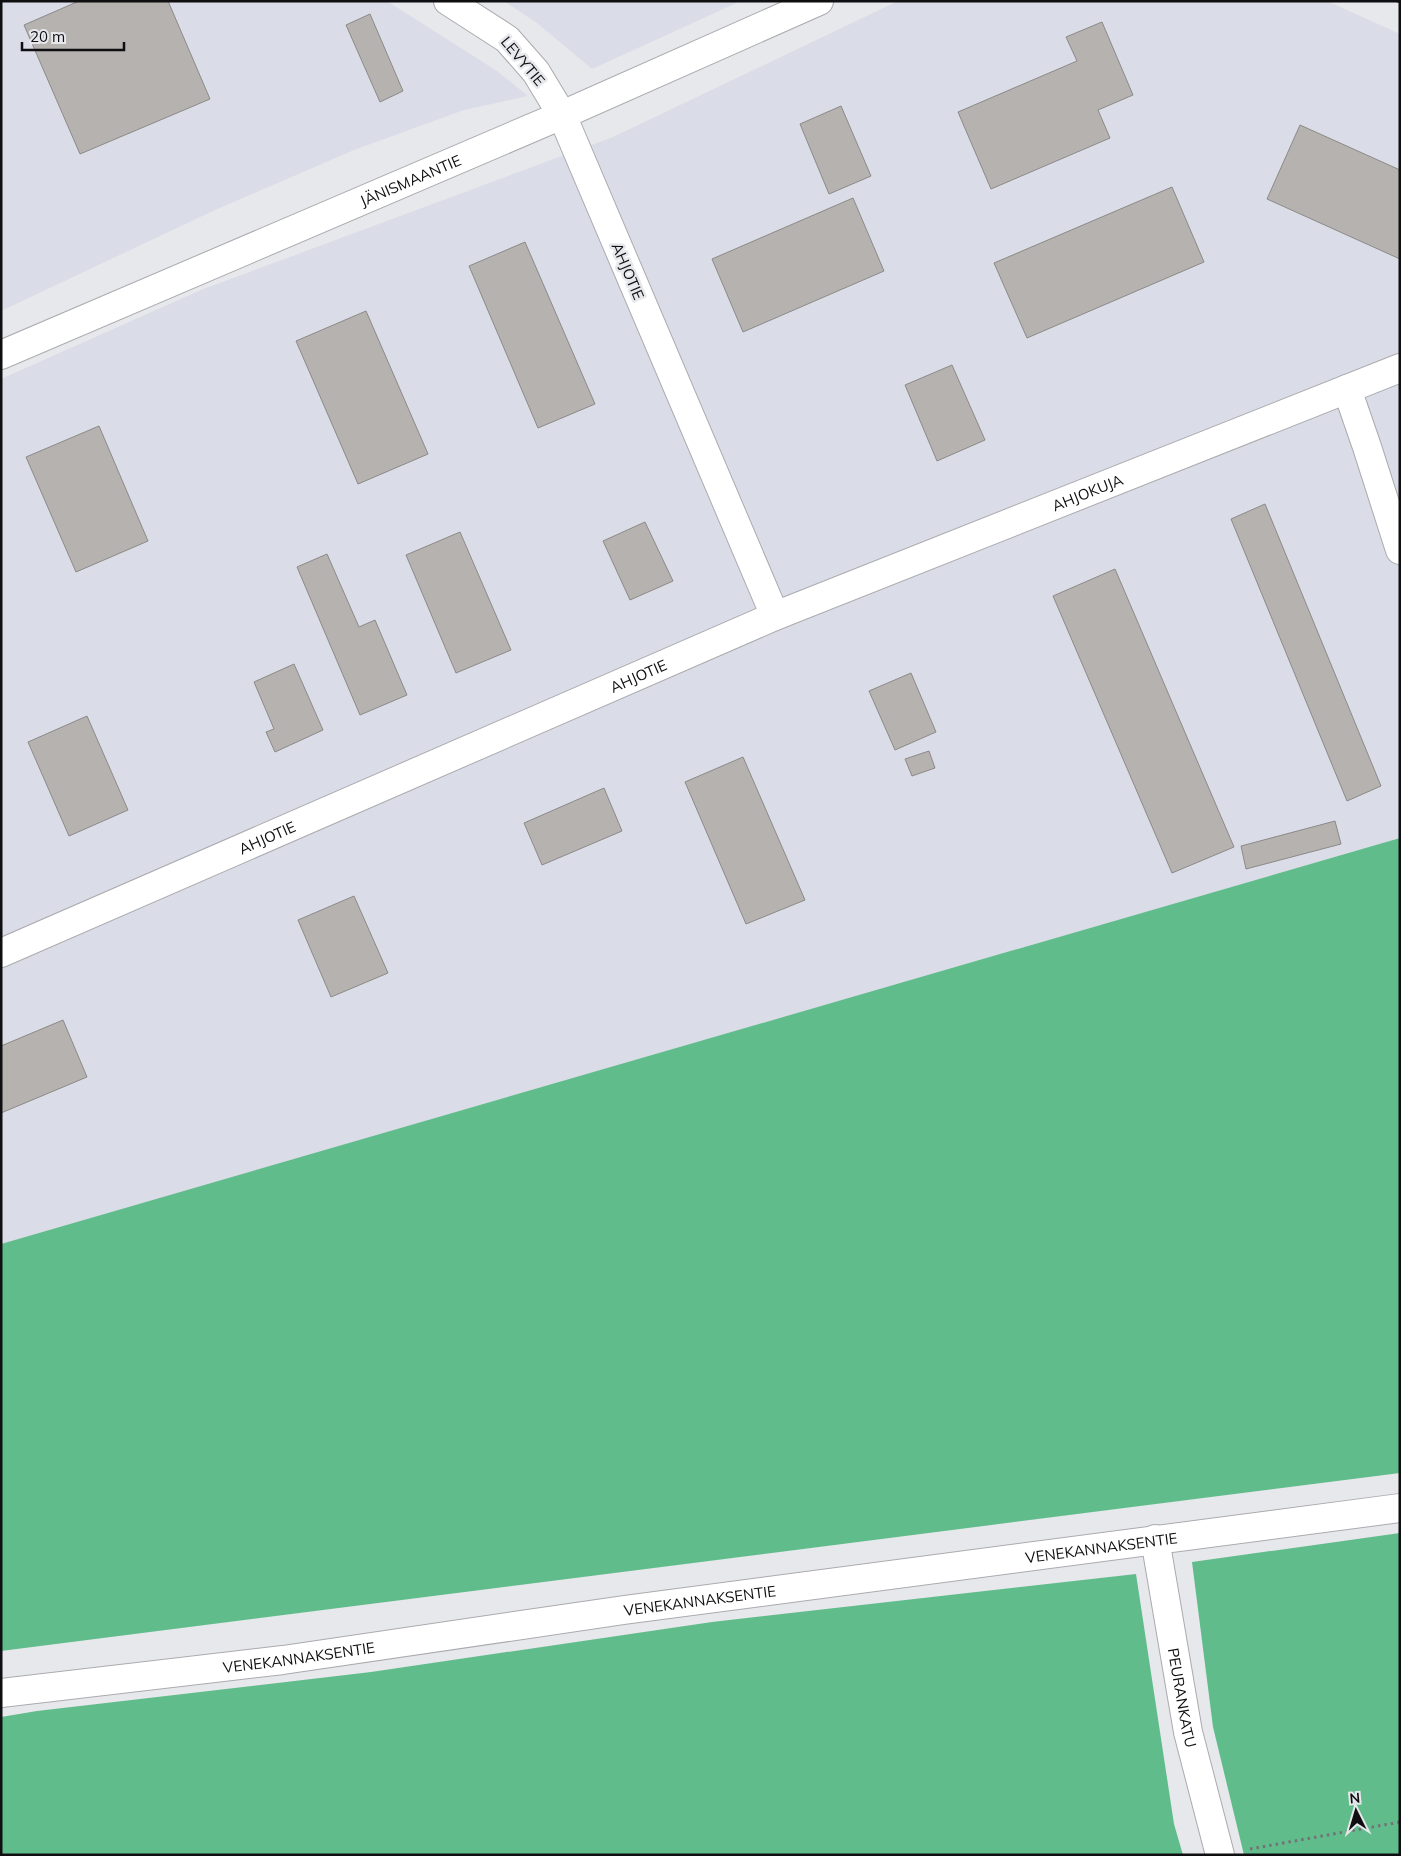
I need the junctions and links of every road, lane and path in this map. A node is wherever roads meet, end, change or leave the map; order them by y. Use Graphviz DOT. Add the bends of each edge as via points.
graph roads {
  1 [pos="448,1"];
  2 [pos="818,1"];
  3 [pos="562,115"];
  4 [pos="1,355"];
  5 [pos="1400,368"];
  6 [pos="1347,389"];
  7 [pos="1400,550"];
  8 [pos="775,616"];
  9 [pos="1,953"];
  10 [pos="1400,1508"];
  11 [pos="1155,1540"];
  12 [pos="1,1693"];
  13 [pos="1400,1822"];
  14 [pos="1220,1854"];
  1 -- 3 [label="street, LEVYTIE" via="506,39 536,72"];
  2 -- 3 [label="street, JÄNISMAANTIE"];
  3 -- 4 [label="street, JÄNISMAANTIE"];
  3 -- 8 [label="street, AHJOTIE"];
  5 -- 6 [label="street, AHJOKUJA"];
  6 -- 7 [label="street"];
  6 -- 8 [label="street, AHJOKUJA"];
  8 -- 9 [label="street, AHJOTIE"];
  10 -- 11 [label="street, VENEKANNAKSENTIE"];
  11 -- 12 [label="street, VENEKANNAKSENTIE" via="624,1610 283,1660"];
  11 -- 14 [label="street, PEURANKATU" via="1188,1732"];
  13 -- 14 [label="path"];
}
